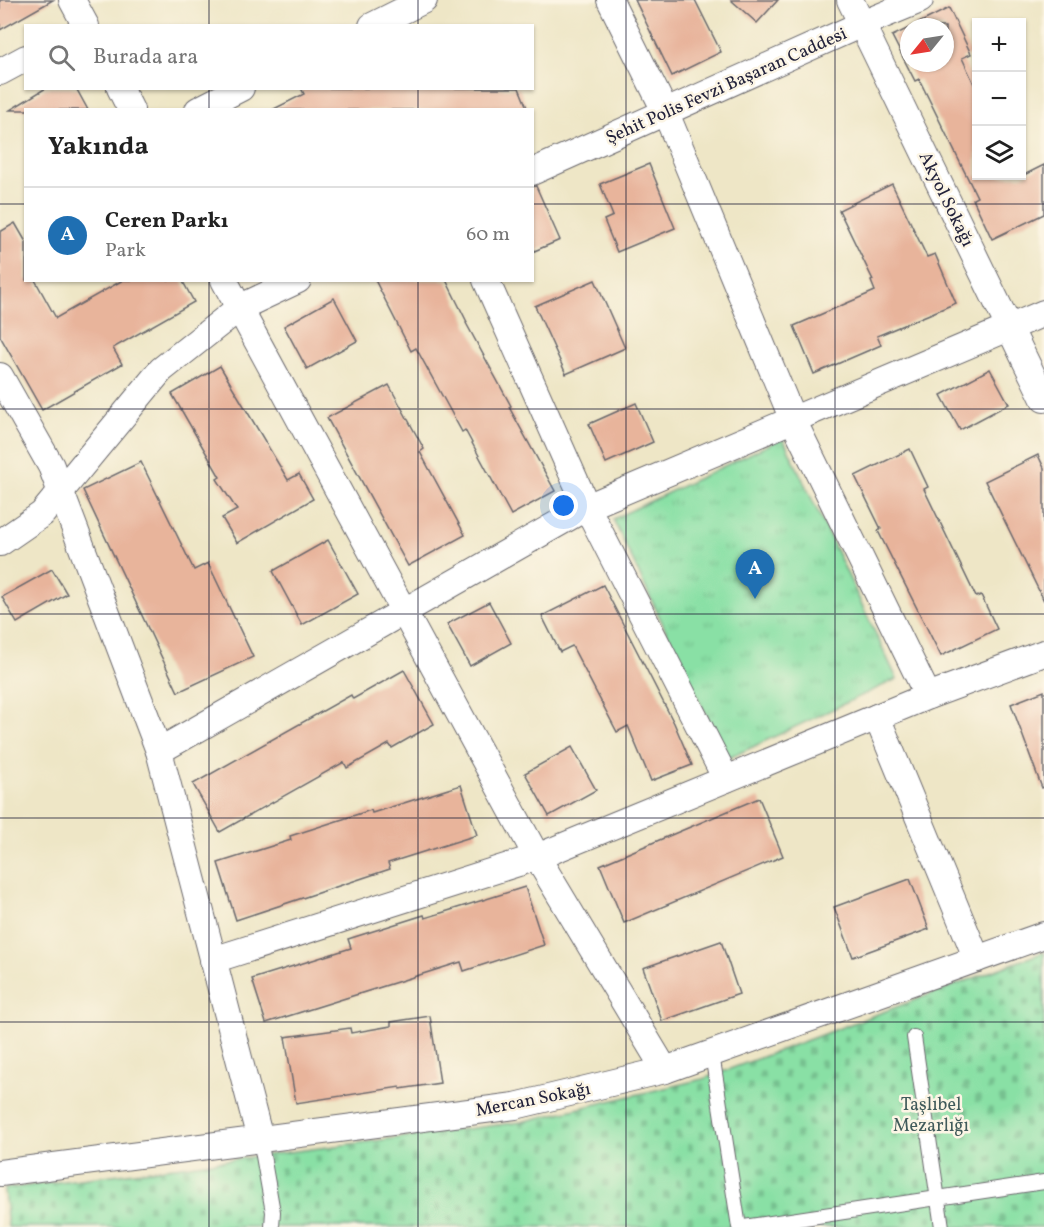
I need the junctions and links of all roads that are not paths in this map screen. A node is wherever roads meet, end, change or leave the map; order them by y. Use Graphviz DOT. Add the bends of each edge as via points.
graph roads {
  1 [pos="72,0"];
  2 [pos="424,0"];
  3 [pos="610,0"];
  4 [pos="850,0"];
  5 [pos="920,0"];
  6 [pos="84,24"];
  7 [pos="376,24"];
  8 [pos="862,24"];
  9 [pos="24,59"];
  10 [pos="0,72"];
  11 [pos="121,90"];
  12 [pos="237,90"];
  13 [pos="130,108"];
  14 [pos="202,108"];
  15 [pos="666,113"];
  16 [pos="534,171"];
  17 [pos="225,282"];
  18 [pos="294,282"];
  19 [pos="487,282"];
  20 [pos="239,308"];
  21 [pos="1044,313"];
  22 [pos="1009,327"];
  23 [pos="0,376"];
  24 [pos="1044,399"];
  25 [pos="793,420"];
  26 [pos="61,492"];
  27 [pos="587,507"];
  28 [pos="0,543"];
  29 [pos="404,610"];
  30 [pos="1044,653"];
  31 [pos="928,696"];
  32 [pos="877,717"];
  33 [pos="159,751"];
  34 [pos="726,779"];
  35 [pos="537,857"];
  36 [pos="1044,935"];
  37 [pos="977,959"];
  38 [pos="213,960"];
  39 [pos="914,1036"];
  40 [pos="712,1054"];
  41 [pos="665,1070"];
  42 [pos="260,1139"];
  43 [pos="0,1173"];
  44 [pos="1044,1182"];
  45 [pos="938,1198"];
  46 [pos="272,1227"];
  47 [pos="739,1227"];
  48 [pos="744,1227"];
  49 [pos="942,1227"];
  1 -- 6 [label="street"];
  2 -- 7 [label="street"];
  3 -- 15 [label="street"];
  4 -- 8 [label="street, Akyol Sokağı"];
  5 -- 8 [label="street, Şehit Polis Fevzi Başaran Caddesi"];
  8 -- 15 [label="street, Şehit Polis Fevzi Başaran Caddesi"];
  8 -- 22 [label="street, Akyol Sokağı"];
  9 -- 10 [label="street"];
  11 -- 13 [label="street"];
  12 -- 14 [label="street"];
  15 -- 16 [label="street, Şehit Polis Fevzi Başaran Caddesi"];
  15 -- 25 [label="street"];
  17 -- 20 [label="street"];
  18 -- 20 [label="street"];
  19 -- 27 [label="street"];
  20 -- 26 [label="street" via="161,370"];
  20 -- 29 [label="street"];
  21 -- 22 [label="street"];
  22 -- 24 [label="street, Akyol Sokağı"];
  22 -- 25 [label="street"];
  23 -- 26 [label="street" via="51,466"];
  25 -- 27 [label="street"];
  25 -- 31 [label="street"];
  26 -- 28 [label="street" via="42,514"];
  26 -- 33 [label="street"];
  27 -- 29 [label="street"];
  27 -- 34 [label="street"];
  29 -- 33 [label="street"];
  29 -- 35 [label="street"];
  30 -- 31 [label="street"];
  31 -- 32 [label="street"];
  32 -- 34 [label="street"];
  32 -- 37 [label="street"];
  33 -- 38 [label="street"];
  34 -- 35 [label="street"];
  35 -- 38 [label="street"];
  35 -- 41 [label="street"];
  36 -- 37 [label="street, Mercan Sokağı"];
  37 -- 40 [label="street, Mercan Sokağı"];
  38 -- 42 [label="street"];
  39 -- 45 [label="lane"];
  40 -- 41 [label="street, Mercan Sokağı"];
  40 -- 47 [label="lane"];
  41 -- 42 [label="street, Mercan Sokağı" via="515,1106"];
  42 -- 43 [label="street, Mercan Sokağı"];
  42 -- 46 [label="lane" via="273,1212"];
  44 -- 45 [label="lane"];
  45 -- 48 [label="lane"];
  45 -- 49 [label="lane"];
}
